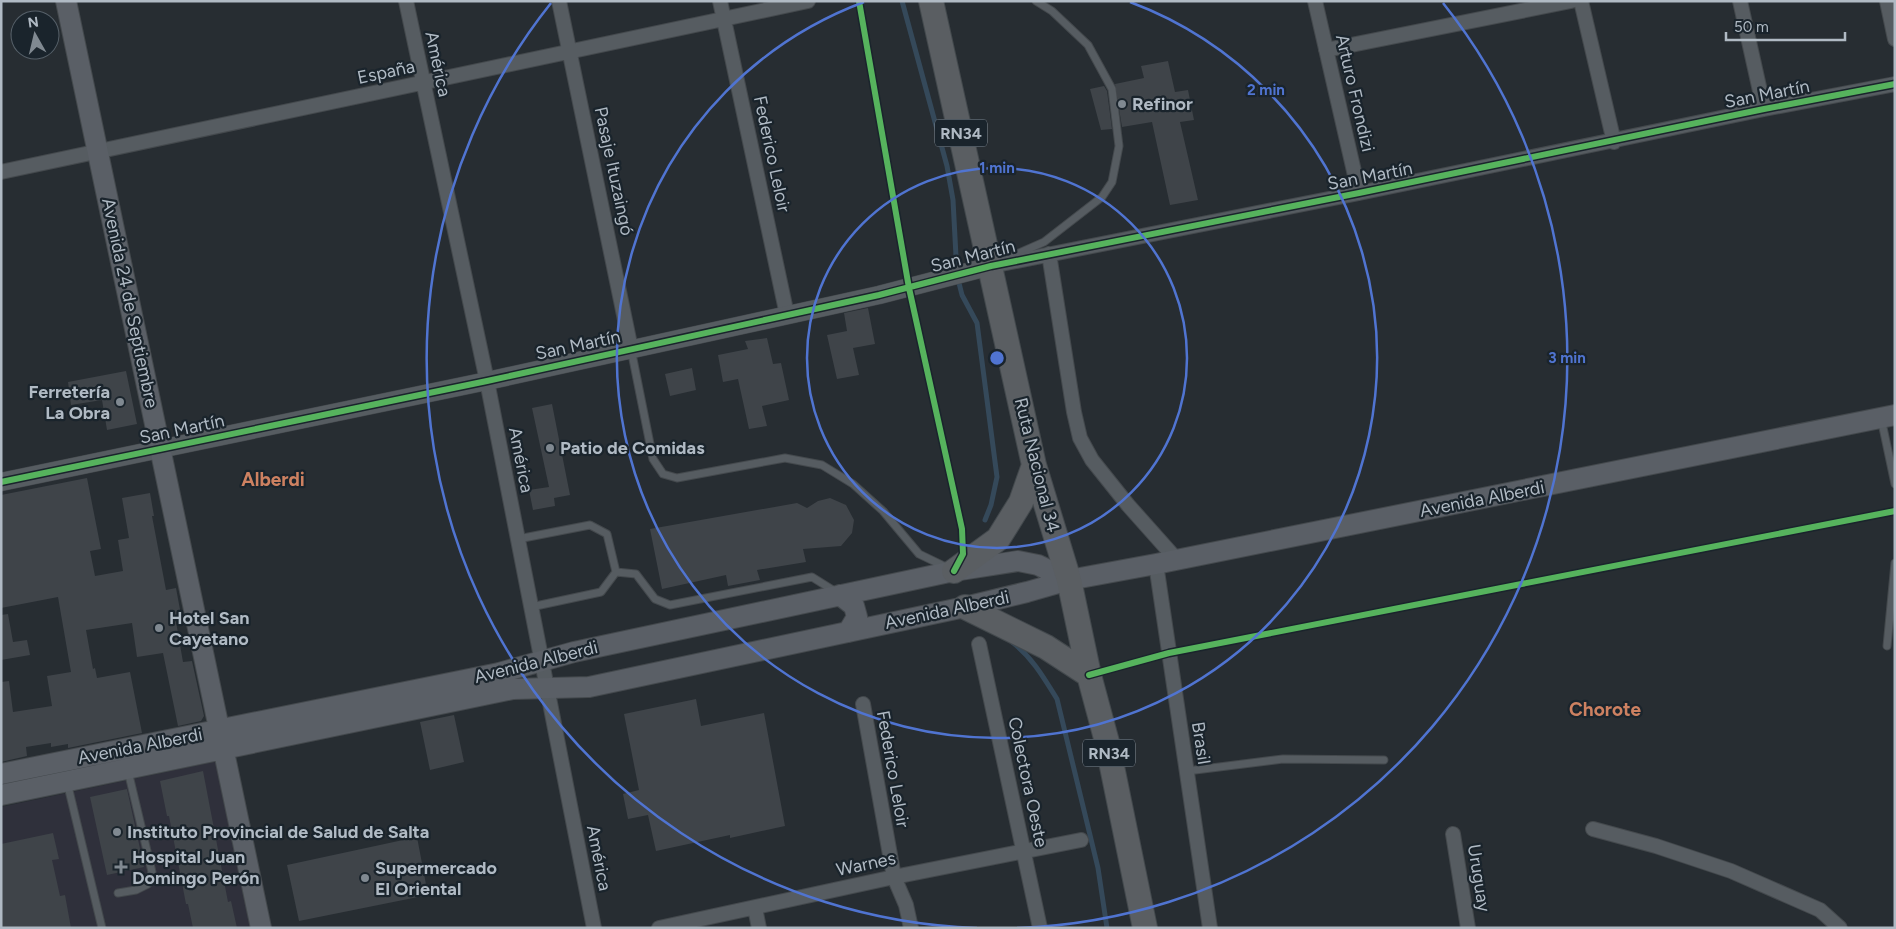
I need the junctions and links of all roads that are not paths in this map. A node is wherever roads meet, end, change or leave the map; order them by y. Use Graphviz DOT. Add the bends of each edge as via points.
graph roads {
  1 [pos="66,1"];
  2 [pos="406,1"];
  3 [pos="560,1"];
  4 [pos="720,1"];
  5 [pos="808,1"];
  6 [pos="931,1"];
  7 [pos="1036,1"];
  8 [pos="1315,1"];
  9 [pos="1571,1"];
  10 [pos="1581,1"];
  11 [pos="1740,1"];
  12 [pos="1887,1"];
  13 [pos="724,19"];
  14 [pos="1895,39"];
  15 [pos="1326,50"];
  16 [pos="570,52"];
  17 [pos="423,83"];
  18 [pos="1895,84"];
  19 [pos="1764,109"];
  20 [pos="1614,142"];
  21 [pos="98,152"];
  22 [pos="1,172"];
  23 [pos="1359,194"];
  24 [pos="1049,254"];
  25 [pos="991,266"];
  26 [pos="787,315"];
  27 [pos="631,349"];
  28 [pos="487,381"];
  29 [pos="1888,417"];
  30 [pos="160,448"];
  31 [pos="1034,465"];
  32 [pos="1,482"];
  33 [pos="1895,484"];
  34 [pos="518,539"];
  35 [pos="1176,560"];
  36 [pos="1895,562"];
  37 [pos="1156,564"];
  38 [pos="954,570"];
  39 [pos="616,572"];
  40 [pos="1068,580"];
  41 [pos="840,595"];
  42 [pos="531,607"];
  43 [pos="965,607"];
  44 [pos="848,632"];
  45 [pos="980,644"];
  46 [pos="1887,646"];
  47 [pos="542,661"];
  48 [pos="1089,675"];
  49 [pos="547,688"];
  50 [pos="862,704"];
  51 [pos="221,739"];
  52 [pos="1384,760"];
  53 [pos="128,768"];
  54 [pos="1186,771"];
  55 [pos="1,774"];
  56 [pos="67,781"];
  57 [pos="1,795"];
  58 [pos="1593,829"];
  59 [pos="1453,834"];
  60 [pos="1081,840"];
  61 [pos="1024,853"];
  62 [pos="894,876"];
  63 [pos="118,893"];
  64 [pos="755,908"];
  65 [pos="102,928"];
  66 [pos="260,928"];
  67 [pos="594,928"];
  68 [pos="659,928"];
  69 [pos="759,928"];
  70 [pos="911,928"];
  71 [pos="1040,928"];
  72 [pos="1145,928"];
  73 [pos="1210,928"];
  74 [pos="1468,928"];
  75 [pos="1840,928"];
  1 -- 21 [label="main road, Avenida 24 de Septiembre"];
  2 -- 17 [label="street, América"];
  3 -- 16 [label="street, Pasaje Ituzaingó"];
  4 -- 13 [label="street, Federico Leloir"];
  5 -- 13 [label="street, España"];
  6 -- 25 [label="highway, Ruta Nacional 34 / RN34"];
  7 -- 25 [label="lane" via="1052,11 1088,45 1112,89 1119,146 1112,182 1102,197 1044,242"];
  8 -- 15 [label="street, Arturo Frondizi"];
  9 -- 15 [label="street"];
  10 -- 20 [label="street"];
  11 -- 19 [label="street"];
  12 -- 14 [label="street"];
  13 -- 16 [label="street, España"];
  13 -- 26 [label="street, Federico Leloir"];
  15 -- 23 [label="street, Arturo Frondizi"];
  16 -- 17 [label="street, España"];
  16 -- 27 [label="street, Pasaje Ituzaingó"];
  17 -- 21 [label="street, España"];
  17 -- 28 [label="street, América"];
  18 -- 19 [label="street, San Martín"];
  19 -- 20 [label="street, San Martín"];
  20 -- 23 [label="street, San Martín"];
  21 -- 22 [label="street, España"];
  21 -- 30 [label="main road, Avenida 24 de Septiembre"];
  23 -- 24 [label="street, San Martín"];
  24 -- 25 [label="street, San Martín"];
  24 -- 35 [label="street" via="1080,438 1092,460"];
  25 -- 26 [label="street, San Martín"];
  25 -- 31 [label="highway, Ruta Nacional 34 / RN34"];
  26 -- 27 [label="street, San Martín"];
  27 -- 28 [label="street, San Martín"];
  27 -- 38 [label="lane" via="653,459 663,474 677,478 785,458 822,465 853,484 883,511 919,554"];
  28 -- 30 [label="street, San Martín"];
  28 -- 34 [label="street, América"];
  29 -- 33 [label="lane"];
  29 -- 35 [label="main road, Avenida Alberdi"];
  30 -- 32 [label="street, San Martín"];
  30 -- 51 [label="main road, Avenida 24 de Septiembre"];
  31 -- 38 [label="highway" via="1021,502 998,539"];
  31 -- 40 [label="highway, Ruta Nacional 34 / RN34"];
  34 -- 39 [label="lane" via="590,525 607,534"];
  34 -- 42 [label="street, América"];
  35 -- 37 [label="main road, Avenida Alberdi"];
  36 -- 46 [label="lane"];
  37 -- 40 [label="main road, Avenida Alberdi"];
  37 -- 54 [label="street, Brasil"];
  38 -- 40 [label="main road, Avenida Alberdi" via="1018,561 1038,565"];
  38 -- 41 [label="main road, Avenida Alberdi"];
  39 -- 41 [label="lane" via="636,574 655,599 670,605 812,577"];
  39 -- 42 [label="lane" via="601,592"];
  40 -- 43 [label="main road, Avenida Alberdi"];
  40 -- 48 [label="highway, Ruta Nacional 34 / RN34"];
  41 -- 44 [label="main road" via="854,606 857,616"];
  41 -- 47 [label="main road, Avenida Alberdi"];
  42 -- 47 [label="street, América"];
  43 -- 44 [label="main road, Avenida Alberdi"];
  43 -- 48 [label="highway" via="1046,647"];
  44 -- 49 [label="main road, Avenida Alberdi" via="589,687"];
  45 -- 61 [label="street, Colectora Oeste"];
  47 -- 49 [label="street, América"];
  47 -- 51 [label="main road, Avenida Alberdi"];
  48 -- 72 [label="highway, Ruta Nacional 34 / RN34" via="1107,742"];
  49 -- 51 [label="main road, Avenida Alberdi" via="513,689"];
  49 -- 67 [label="street, América"];
  50 -- 62 [label="street, Federico Leloir"];
  51 -- 53 [label="main road, Avenida Alberdi"];
  51 -- 55 [label="main road, Avenida Alberdi"];
  51 -- 66 [label="main road, Avenida 24 de Septiembre"];
  52 -- 54 [label="lane" via="1283,759"];
  53 -- 56 [label="main road, Avenida Alberdi"];
  53 -- 63 [label="lane" via="152,872 148,884"];
  54 -- 73 [label="street, Brasil"];
  56 -- 57 [label="main road, Avenida Alberdi"];
  56 -- 65 [label="lane"];
  58 -- 75 [label="street" via="1731,871 1820,910"];
  59 -- 74 [label="street, Uruguay"];
  60 -- 61 [label="street, Warnes"];
  61 -- 62 [label="street, Warnes"];
  61 -- 71 [label="street, Colectora Oeste"];
  62 -- 64 [label="street, Warnes"];
  62 -- 70 [label="street, Federico Leloir"];
  64 -- 68 [label="street, Warnes"];
  64 -- 69 [label="street"];
}
